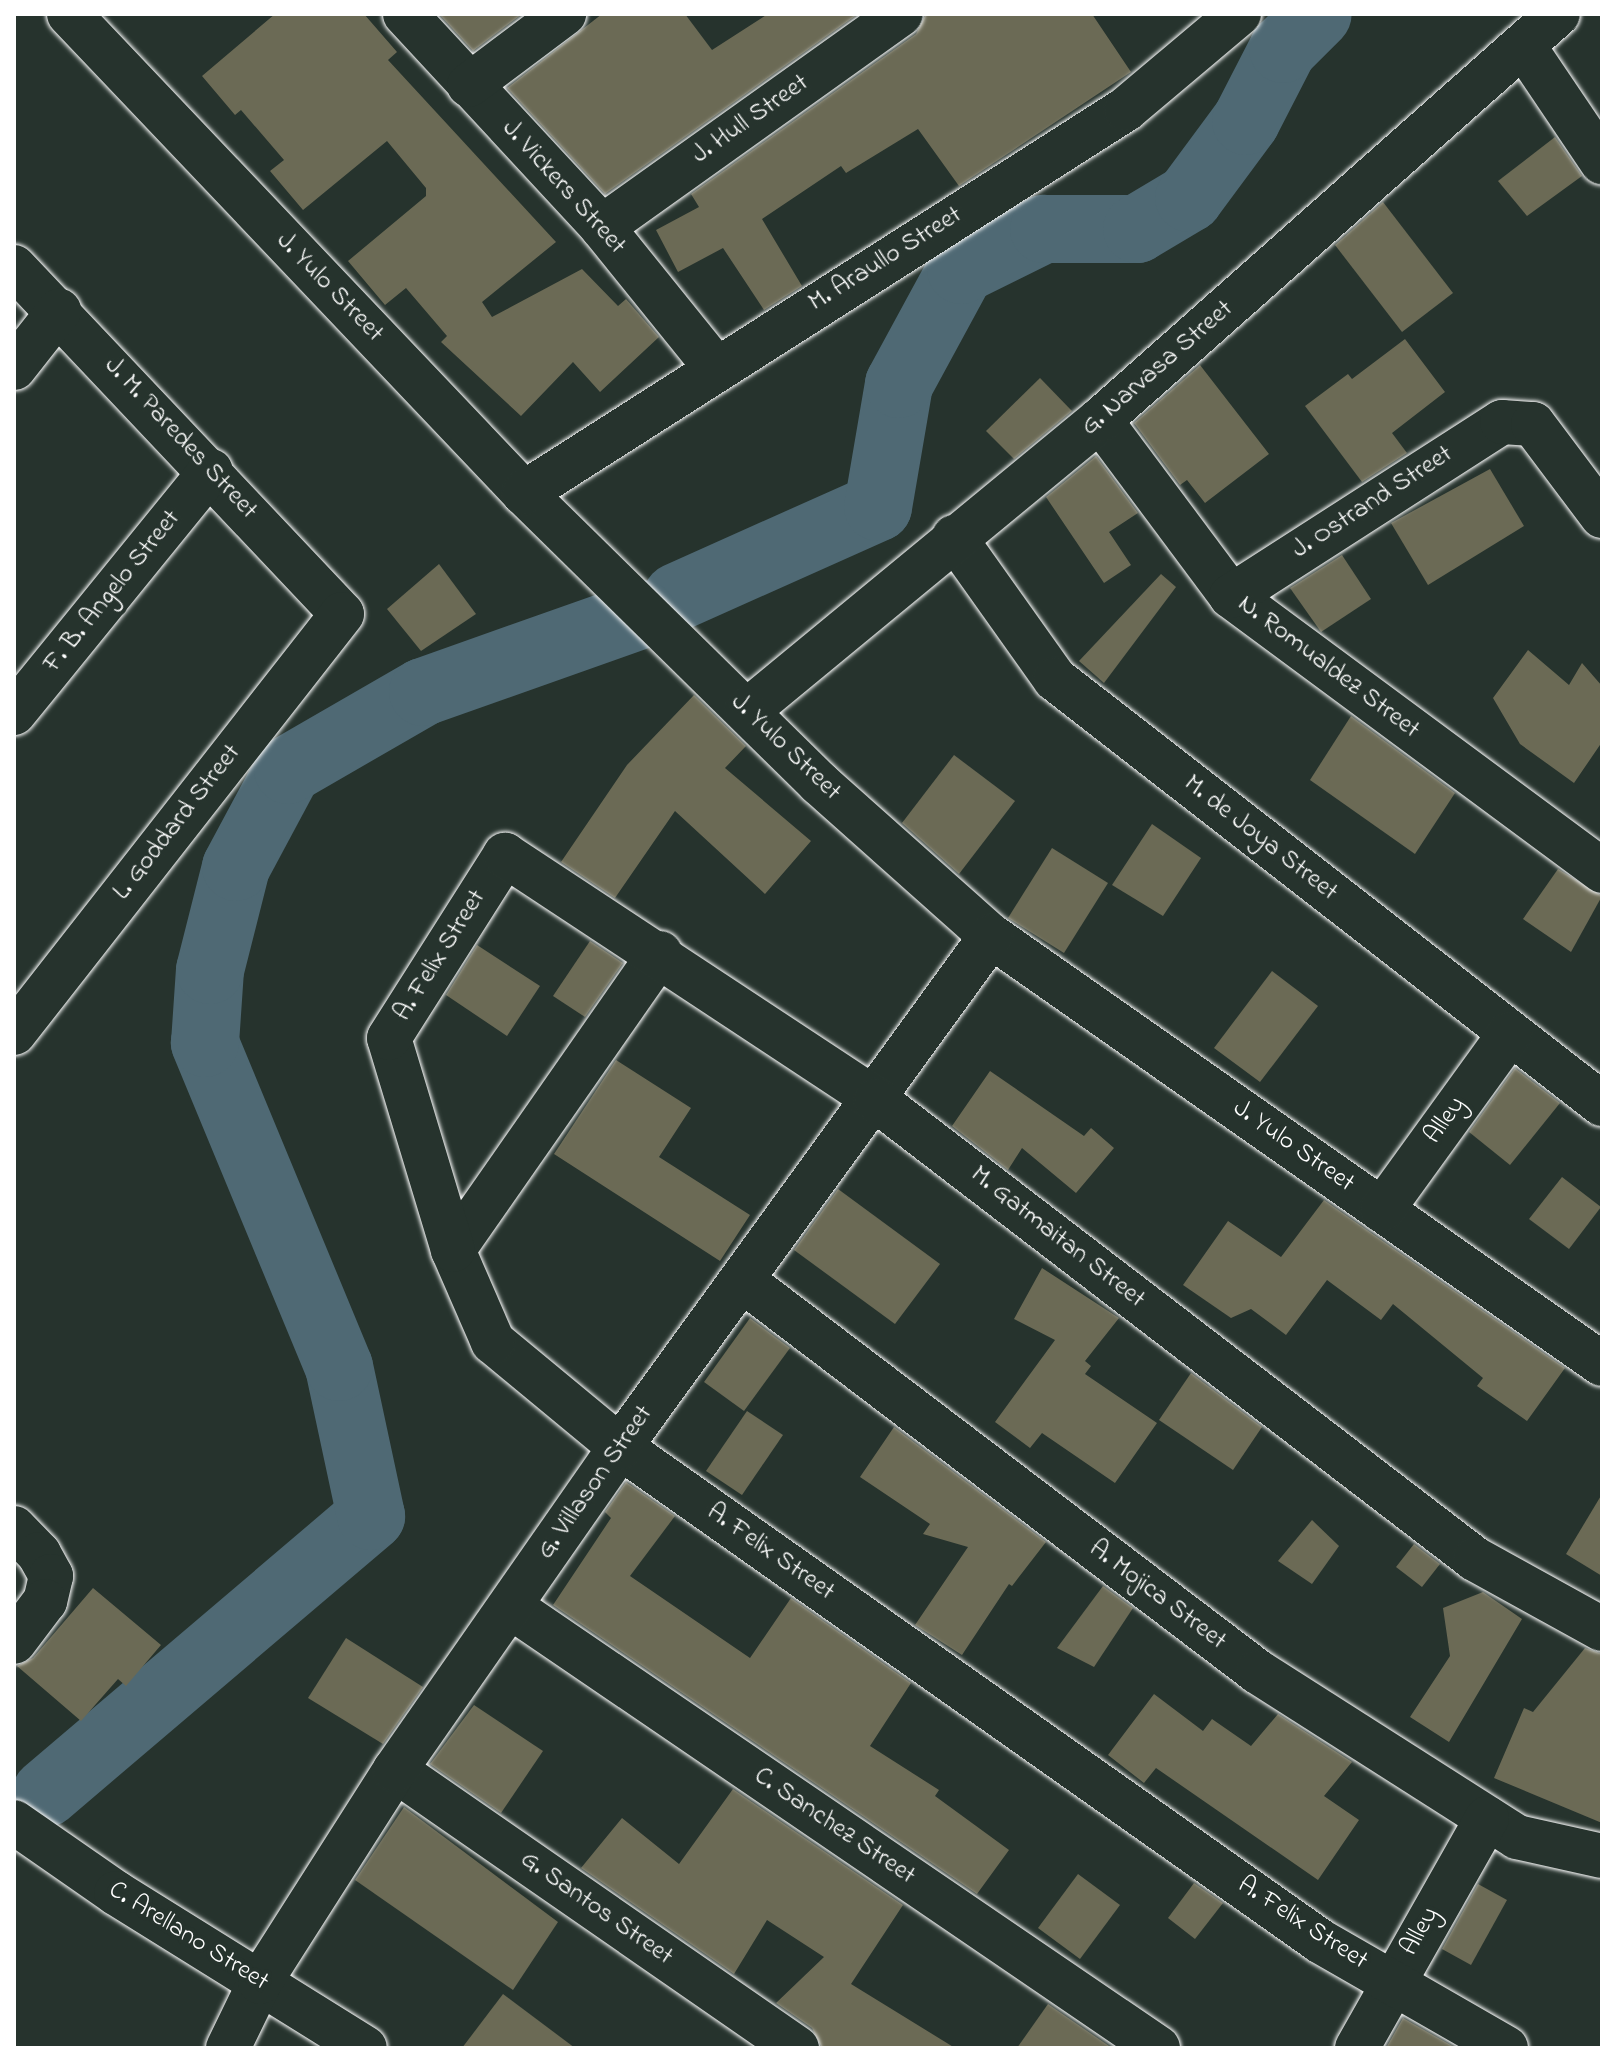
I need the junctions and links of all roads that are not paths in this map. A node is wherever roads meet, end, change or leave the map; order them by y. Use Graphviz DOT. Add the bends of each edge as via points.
graph roads {
  1 [pos="69,14"];
  2 [pos="405,14"];
  3 [pos="564,14"];
  4 [pos="901,14"];
  5 [pos="1239,14"];
  6 [pos="1558,14"];
  7 [pos="1525,48"];
  8 [pos="469,85"];
  9 [pos="1602,162"];
  10 [pos="602,227"];
  11 [pos="14,267"];
  12 [pos="59,311"];
  13 [pos="715,367"];
  14 [pos="14,368"];
  15 [pos="1100,420"];
  16 [pos="211,471"];
  17 [pos="524,493"];
  18 [pos="1602,516"];
  19 [pos="954,537"];
  20 [pos="1231,596"];
  21 [pos="342,614"];
  22 [pos="747,711"];
  23 [pos="14,713"];
  24 [pos="505,855"];
  25 [pos="1602,871"];
  26 [pos="991,936"];
  27 [pos="660,953"];
  28 [pos="14,1033"];
  29 [pos="1510,1033"];
  30 [pos="876,1100"];
  31 [pos="1602,1104"];
  32 [pos="1382,1210"];
  33 [pos="453,1250"];
  34 [pos="742,1280"];
  35 [pos="1602,1364"];
  36 [pos="620,1447"];
  37 [pos="14,1528"];
  38 [pos="511,1607"];
  39 [pos="1602,1629"];
  40 [pos="14,1642"];
  41 [pos="395,1770"];
  42 [pos="1487,1818"];
  43 [pos="14,1822"];
  44 [pos="1602,1856"];
  45 [pos="260,1982"];
  46 [pos="1393,1982"];
  47 [pos="228,2048"];
  48 [pos="365,2048"];
  49 [pos="797,2048"];
  50 [pos="1158,2048"];
  51 [pos="1357,2048"];
  52 [pos="1506,2048"];
  1 -- 17 [label="street, J. Yulo Street"];
  2 -- 8 [label="street, J. Vickers Street"];
  3 -- 8 [label="street"];
  4 -- 10 [label="street, J. Hull Street"];
  5 -- 13 [label="street, M. Araullo Street" via="1126,109"];
  6 -- 7 [label="street, G. Narvasa Street"];
  7 -- 9 [label="street"];
  7 -- 15 [label="street, G. Narvasa Street"];
  8 -- 10 [label="street, J. Vickers Street"];
  10 -- 13 [label="street, J. Vickers Street"];
  11 -- 12 [label="street, J. M. Paredes Street"];
  12 -- 14 [label="street"];
  12 -- 16 [label="street, J. M. Paredes Street"];
  13 -- 17 [label="street, M. Araullo Street"];
  15 -- 19 [label="street, G. Narvasa Street"];
  15 -- 20 [label="street, N. Romualdez Street"];
  16 -- 21 [label="street, J. M. Paredes Street"];
  16 -- 23 [label="street, F. B. Angelo Street"];
  17 -- 22 [label="street, J. Yulo Street"];
  18 -- 20 [label="street, J. Ostrand Street" via="1543,435 1518,419 1487,428"];
  19 -- 22 [label="street, G. Narvasa Street"];
  19 -- 29 [label="street, M. de Joya Street" via="1055,679"];
  20 -- 25 [label="street, N. Romualdez Street"];
  21 -- 28 [label="street, L. Goddard Street"];
  22 -- 26 [label="street, J. Yulo Street"];
  24 -- 27 [label="street, M. Gatmaitan Street"];
  24 -- 33 [label="street, A. Felix Street" via="389,1038"];
  26 -- 30 [label="street, G. Villason Street"];
  26 -- 32 [label="street, J. Yulo Street"];
  27 -- 30 [label="street, M. Gatmaitan Street"];
  27 -- 33 [label="street"];
  29 -- 31 [label="street, M. de Joya Street"];
  29 -- 32 [label="street, Alley"];
  30 -- 34 [label="street, G. Villason Street"];
  30 -- 39 [label="street, M. Gatmaitan Street" via="1475,1559"];
  32 -- 35 [label="street, J. Yulo Street"];
  33 -- 36 [label="street, A. Felix Street" via="493,1342"];
  34 -- 36 [label="street, G. Villason Street"];
  34 -- 42 [label="street, A. Mojica Street" via="1258,1672"];
  36 -- 38 [label="street, G. Villason Street"];
  36 -- 46 [label="street, A. Felix Street" via="1320,1941"];
  37 -- 40 [label="street" via="51,1576 45,1601"];
  38 -- 41 [label="street, G. Villason Street"];
  38 -- 50 [label="street, C. Sanchez Street"];
  41 -- 45 [label="street, G. Villason Street"];
  41 -- 49 [label="street, G. Santos Street"];
  42 -- 44 [label="street, A. Mojica Street" via="1517,1837"];
  42 -- 46 [label="street, Alley"];
  43 -- 45 [label="street, C. Arellano Street"];
  45 -- 47 [label="street, G. Villason Street"];
  45 -- 48 [label="street, C. Arellano Street"];
  46 -- 51 [label="street, Alley"];
  46 -- 52 [label="street, A. Felix Street"];
}
